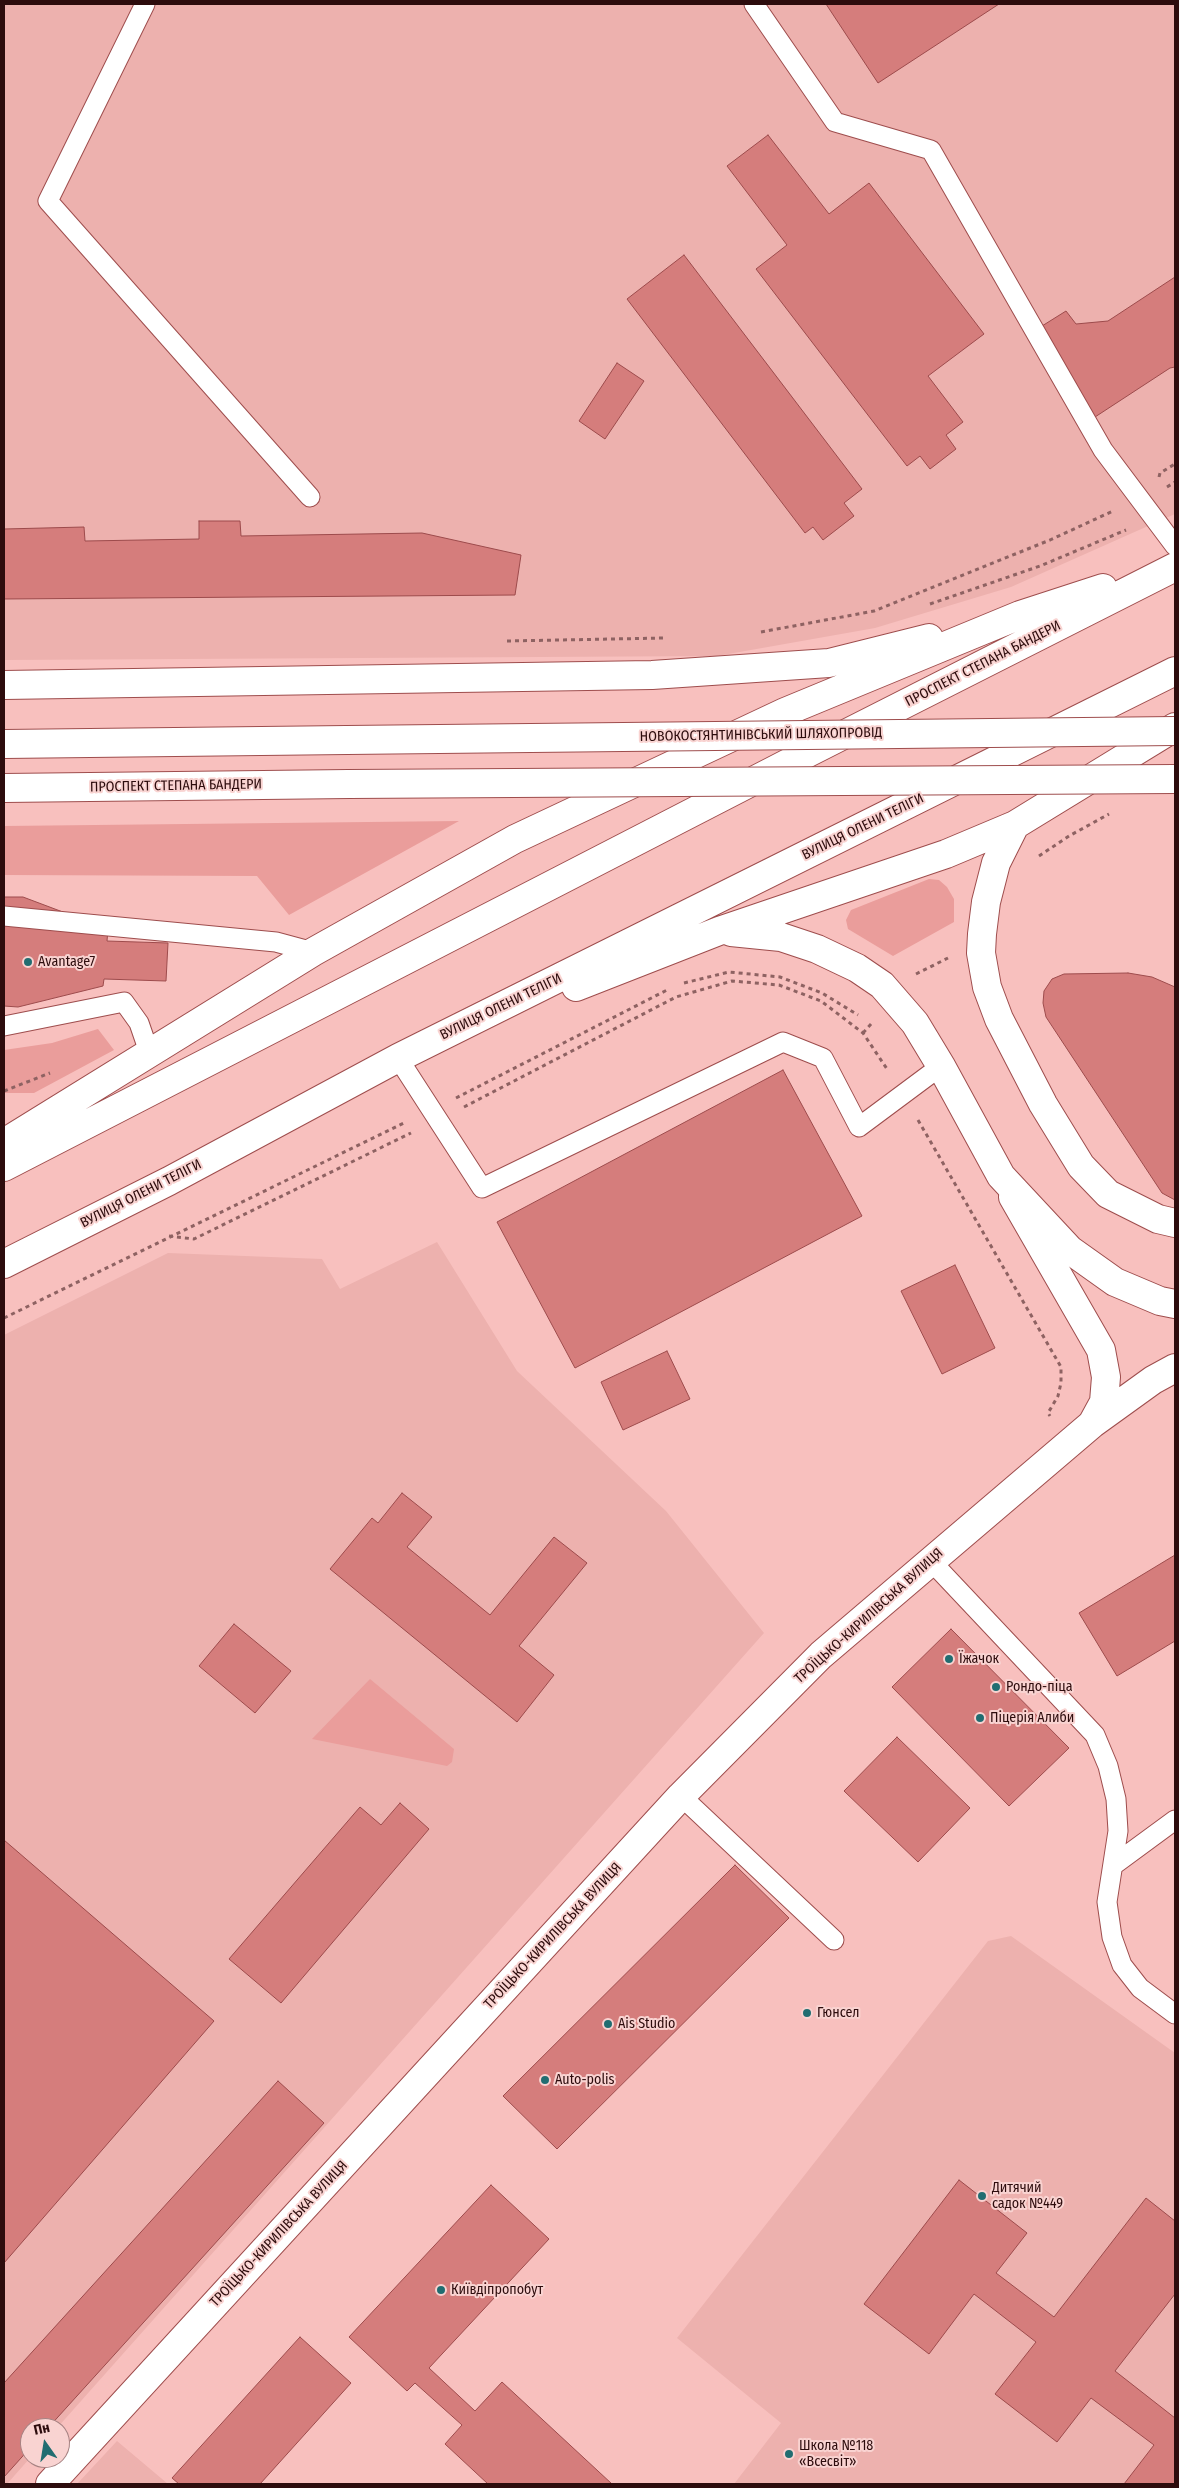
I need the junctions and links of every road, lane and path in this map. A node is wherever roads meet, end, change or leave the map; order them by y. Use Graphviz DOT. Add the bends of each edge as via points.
graph roads {
  1 [pos="145,4"];
  2 [pos="754,4"];
  3 [pos="1175,464"];
  4 [pos="1175,482"];
  5 [pos="1148,496"];
  6 [pos="310,497"];
  7 [pos="1152,516"];
  8 [pos="1175,546"];
  9 [pos="1175,566"];
  10 [pos="925,605"];
  11 [pos="1020,615"];
  12 [pos="756,633"];
  13 [pos="667,638"];
  14 [pos="499,641"];
  15 [pos="1175,671"];
  16 [pos="4,685"];
  17 [pos="1175,727"];
  18 [pos="1175,731"];
  19 [pos="4,744"];
  20 [pos="1175,780"];
  21 [pos="4,788"];
  22 [pos="1118,809"];
  23 [pos="1015,825"];
  24 [pos="1033,860"];
  25 [pos="4,916"];
  26 [pos="719,931"];
  27 [pos="313,952"];
  28 [pos="982,953"];
  29 [pos="894,997"];
  30 [pos="4,1026"];
  31 [pos="863,1033"];
  32 [pos="149,1052"];
  33 [pos="398,1058"];
  34 [pos="941,1066"];
  35 [pos="902,1093"];
  36 [pos="438,1120"];
  37 [pos="8,1136"];
  38 [pos="4,1167"];
  39 [pos="1001,1176"];
  40 [pos="1175,1223"];
  41 [pos="169,1236"];
  42 [pos="4,1264"];
  43 [pos="1175,1304"];
  44 [pos="1175,1368"];
  45 [pos="1092,1424"];
  46 [pos="1071,1442"];
  47 [pos="930,1560"];
  48 [pos="681,1796"];
  49 [pos="1175,1820"];
  50 [pos="1115,1864"];
  51 [pos="834,1940"];
  52 [pos="1175,2014"];
  53 [pos="50,2484"];
  1 -- 6 [label="lane" via="48,201"];
  2 -- 5 [label="lane" via="835,122 931,150 1103,450"];
  3 -- 5 [label="path" via="1160,472"];
  4 -- 5 [label="path"];
  5 -- 7 [label="lane"];
  5 -- 12 [label="path" via="1050,540 874,610"];
  7 -- 8 [label="lane"];
  7 -- 10 [label="path" via="1040,566"];
  9 -- 11 [label="main road"];
  9 -- 38 [label="main road, ПРОСПЕКТ СТЕПАНА БАНДЕРИ"];
  11 -- 16 [label="main road" via="819,664 652,675"];
  11 -- 27 [label="main road" via="785,712 515,839"];
  13 -- 14 [label="path"];
  15 -- 33 [label="main road, ВУЛИЦЯ ОЛЕНИ ТЕЛІГИ"];
  17 -- 23 [label="main road"];
  18 -- 19 [label="main road, НОВОКОСТЯНТИНІВСЬКИЙ ШЛЯХОПРОВІД, bridge"];
  20 -- 21 [label="main road, ПРОСПЕКТ СТЕПАНА БАНДЕРИ, bridge"];
  22 -- 24 [label="path"];
  23 -- 26 [label="main road" via="946,854"];
  23 -- 28 [label="main road" via="996,863 986,902"];
  25 -- 27 [label="lane" via="276,942"];
  26 -- 29 [label="main road" via="781,937 817,949 882,984"];
  26 -- 33 [label="main road"];
  27 -- 32 [label="main road"];
  28 -- 29 [label="path" via="955,954 914,975"];
  28 -- 40 [label="main road" via="987,986 999,1019 1043,1104 1081,1166 1108,1194 1158,1219"];
  29 -- 31 [label="path"];
  29 -- 34 [label="main road" via="915,1023"];
  30 -- 32 [label="lane" via="124,1002 139,1023"];
  31 -- 35 [label="path"];
  31 -- 36 [label="path" via="821,1000 779,985 732,981 676,998"];
  32 -- 37 [label="main road"];
  33 -- 36 [label="lane"];
  33 -- 42 [label="main road, ВУЛИЦЯ ОЛЕНИ ТЕЛІГИ"];
  34 -- 35 [label="lane"];
  34 -- 39 [label="main road"];
  35 -- 36 [label="lane" via="859,1126 823,1058 783,1042 482,1188"];
  35 -- 46 [label="path" via="1061,1367 1058,1396 1048,1413"];
  36 -- 41 [label="path" via="194,1239"];
  39 -- 43 [label="main road" via="1070,1250 1115,1282"];
  39 -- 45 [label="main road, ТРОЇЦЬКО-КИРИЛІВСЬКА ВУЛИЦЯ" via="1101,1350 1106,1377 1104,1402"];
  44 -- 45 [label="main road, ТРОЇЦЬКО-КИРИЛІВСЬКА ВУЛИЦЯ"];
  45 -- 46 [label="main road, ТРОЇЦЬКО-КИРИЛІВСЬКА ВУЛИЦЯ"];
  46 -- 47 [label="main road, ТРОЇЦЬКО-КИРИЛІВСЬКА ВУЛИЦЯ"];
  47 -- 48 [label="main road, ТРОЇЦЬКО-КИРИЛІВСЬКА ВУЛИЦЯ" via="821,1655"];
  47 -- 50 [label="lane" via="1095,1735 1108,1766 1116,1799"];
  48 -- 51 [label="lane"];
  48 -- 53 [label="main road, ТРОЇЦЬКО-КИРИЛІВСЬКА ВУЛИЦЯ"];
  49 -- 50 [label="lane"];
  50 -- 52 [label="lane" via="1107,1902 1112,1937 1122,1965 1140,1988"];
}
